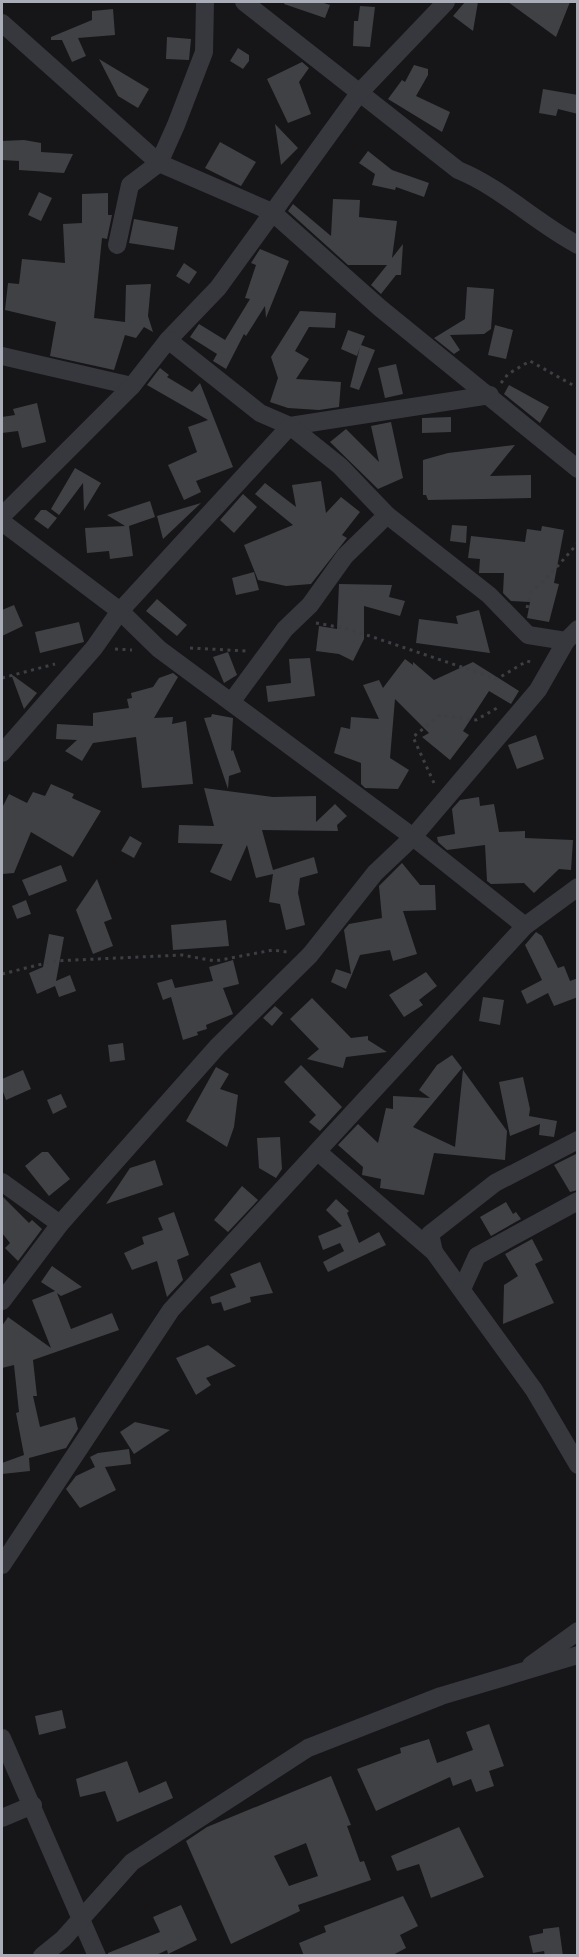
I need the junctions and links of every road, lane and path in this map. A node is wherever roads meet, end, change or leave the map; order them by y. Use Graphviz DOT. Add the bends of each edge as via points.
graph roads {
  1 [pos="205,2"];
  2 [pos="244,2"];
  3 [pos="446,2"];
  4 [pos="2,23"];
  5 [pos="360,92"];
  6 [pos="159,163"];
  7 [pos="272,212"];
  8 [pos="117,245"];
  9 [pos="578,246"];
  10 [pos="168,340"];
  11 [pos="2,356"];
  12 [pos="132,386"];
  13 [pos="578,388"];
  14 [pos="490,395"];
  15 [pos="290,426"];
  16 [pos="578,469"];
  17 [pos="387,515"];
  18 [pos="2,516"];
  19 [pos="2,522"];
  20 [pos="578,543"];
  21 [pos="120,611"];
  22 [pos="308,629"];
  23 [pos="528,635"];
  24 [pos="572,635"];
  25 [pos="94,648"];
  26 [pos="159,649"];
  27 [pos="268,653"];
  28 [pos="527,660"];
  29 [pos="60,663"];
  30 [pos="2,678"];
  31 [pos="538,690"];
  32 [pos="232,701"];
  33 [pos="499,707"];
  34 [pos="2,753"];
  35 [pos="440,804"];
  36 [pos="413,837"];
  37 [pos="578,886"];
  38 [pos="525,926"];
  39 [pos="310,955"];
  40 [pos="2,974"];
  41 [pos="578,1140"];
  42 [pos="318,1152"];
  43 [pos="2,1182"];
  44 [pos="578,1201"];
  45 [pos="60,1224"];
  46 [pos="434,1252"];
  47 [pos="462,1289"];
  48 [pos="2,1301"];
  49 [pos="578,1465"];
  50 [pos="2,1565"];
  51 [pos="578,1631"];
  52 [pos="578,1655"];
  53 [pos="519,1673"];
  54 [pos="2,1738"];
  55 [pos="33,1805"];
  56 [pos="2,1818"];
  57 [pos="82,1918"];
  58 [pos="42,1956"];
  59 [pos="97,1956"];
  1 -- 6 [label="street" via="204,52"];
  2 -- 5 [label="street"];
  3 -- 5 [label="street"];
  4 -- 6 [label="street"];
  5 -- 7 [label="street"];
  5 -- 9 [label="street" via="458,170 497,188 549,230"];
  6 -- 7 [label="street"];
  6 -- 8 [label="street" via="130,185"];
  7 -- 10 [label="street" via="218,288"];
  7 -- 14 [label="street" via="380,308"];
  10 -- 12 [label="street"];
  10 -- 15 [label="street" via="260,413"];
  11 -- 12 [label="street"];
  12 -- 18 [label="street"];
  13 -- 14 [label="path" via="530,361 508,374"];
  14 -- 15 [label="street"];
  14 -- 16 [label="street"];
  15 -- 17 [label="street" via="340,466"];
  15 -- 21 [label="street"];
  17 -- 23 [label="street" via="489,595"];
  17 -- 27 [label="street" via="345,556 310,605 285,629"];
  19 -- 21 [label="street"];
  20 -- 23 [label="path" via="531,591 524,620"];
  21 -- 25 [label="street"];
  21 -- 26 [label="street"];
  22 -- 28 [label="path" via="317,623 348,629 497,679"];
  23 -- 24 [label="street"];
  23 -- 28 [label="path"];
  24 -- 31 [label="street"];
  25 -- 26 [label="path"];
  25 -- 34 [label="street"];
  26 -- 27 [label="path"];
  26 -- 32 [label="street"];
  27 -- 32 [label="street"];
  28 -- 31 [label="path" via="540,665"];
  29 -- 30 [label="path"];
  31 -- 35 [label="street"];
  32 -- 36 [label="street"];
  33 -- 35 [label="path" via="476,720 440,716 413,736"];
  35 -- 36 [label="street"];
  36 -- 38 [label="street"];
  36 -- 39 [label="street" via="375,873"];
  37 -- 38 [label="street"];
  38 -- 42 [label="street"];
  39 -- 40 [label="path" via="273,950 215,962 182,955 54,961"];
  39 -- 45 [label="street" via="217,1047"];
  41 -- 46 [label="street" via="476,1198 430,1234"];
  42 -- 46 [label="street"];
  42 -- 50 [label="street" via="171,1310"];
  43 -- 45 [label="street"];
  44 -- 47 [label="street" via="477,1256"];
  45 -- 48 [label="street"];
  46 -- 47 [label="street"];
  47 -- 49 [label="street" via="534,1390"];
  51 -- 53 [label="street"];
  52 -- 53 [label="street"];
  53 -- 57 [label="street" via="441,1696 308,1748 132,1862"];
  54 -- 55 [label="street"];
  55 -- 56 [label="street"];
  55 -- 57 [label="street"];
  57 -- 58 [label="street"];
  57 -- 59 [label="street"];
}
